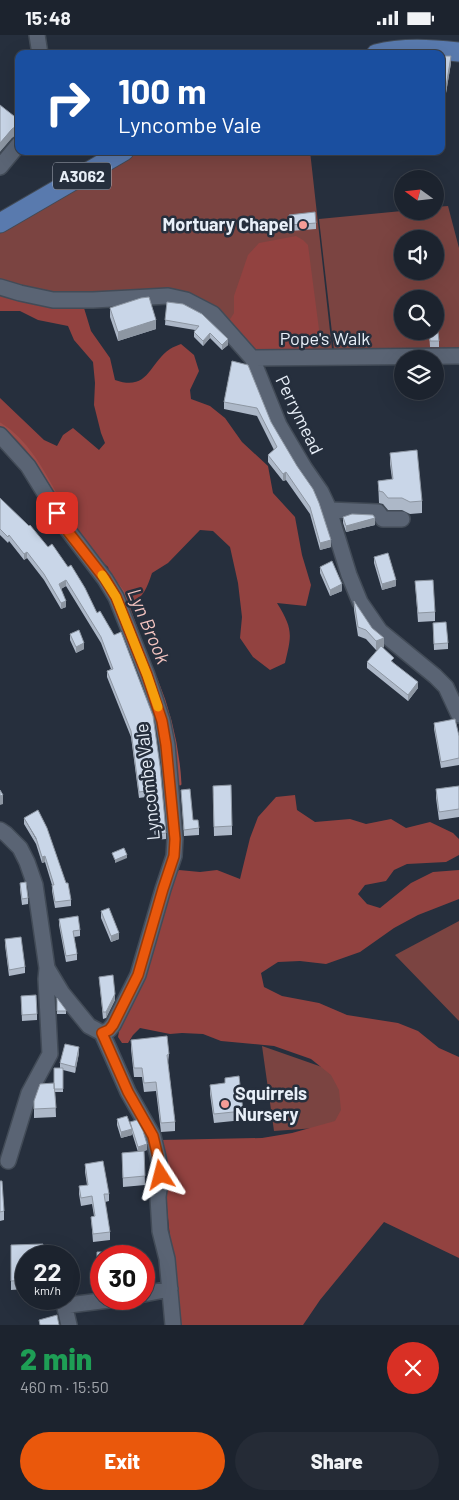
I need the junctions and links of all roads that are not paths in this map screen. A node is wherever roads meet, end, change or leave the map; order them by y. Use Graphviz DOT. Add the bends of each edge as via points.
graph roads {
  1 [pos="37,35"];
  2 [pos="39,50"];
  3 [pos="391,50"];
  4 [pos="442,50"];
  5 [pos="445,50"];
  6 [pos="459,52"];
  7 [pos="15,148"];
  8 [pos="117,155"];
  9 [pos="0,167"];
  10 [pos="0,223"];
  11 [pos="0,287"];
  12 [pos="459,356"];
  13 [pos="252,358"];
  14 [pos="0,435"];
  15 [pos="329,510"];
  16 [pos="402,519"];
  17 [pos="459,715"];
  18 [pos="0,830"];
  19 [pos="47,968"];
  20 [pos="102,1033"];
  21 [pos="8,1161"];
  22 [pos="170,1289"];
  23 [pos="155,1292"];
  24 [pos="65,1310"];
  25 [pos="69,1325"];
  26 [pos="173,1325"];
  1 -- 2 [label="street"];
  3 -- 4 [label="main road"];
  5 -- 6 [label="main road"];
  7 -- 9 [label="street"];
  8 -- 10 [label="main road, A3062"];
  11 -- 13 [label="street, Perrymead" via="53,300 168,296 186,300 213,314"];
  12 -- 13 [label="street, Pope's Walk"];
  13 -- 15 [label="street, Perrymead" via="279,425"];
  14 -- 20 [label="street, Lyncombe Vale" via="28,467 66,529 116,597 162,721 175,839 174,856 138,975 113,1025"];
  15 -- 16 [label="street" via="370,510 378,512 383,519"];
  15 -- 17 [label="street, Perrymead" via="360,601 380,631 446,687"];
  18 -- 19 [label="street" via="20,848 35,885"];
  19 -- 20 [label="street" via="62,993 89,1026"];
  19 -- 21 [label="street" via="50,1054 29,1093"];
  20 -- 22 [label="street" via="128,1092 153,1136 161,1175 158,1197 160,1231"];
  22 -- 23 [label="street"];
  22 -- 26 [label="street"];
  24 -- 25 [label="street"];
}
